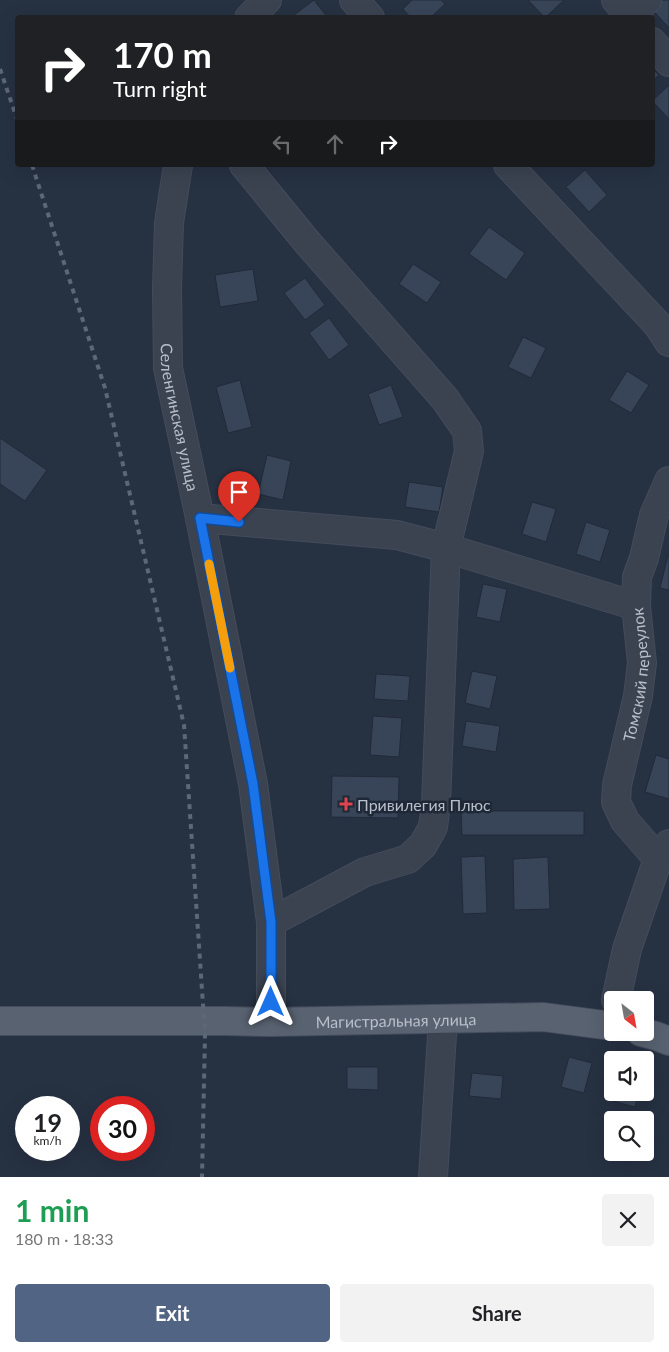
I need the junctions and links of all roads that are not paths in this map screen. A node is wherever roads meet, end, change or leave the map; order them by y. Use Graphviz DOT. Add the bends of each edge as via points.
graph roads {
  1 [pos="266,0"];
  2 [pos="354,0"];
  3 [pos="252,15"];
  4 [pos="367,15"];
  5 [pos="655,46"];
  6 [pos="669,62"];
  7 [pos="178,167"];
  8 [pos="246,167"];
  9 [pos="510,167"];
  10 [pos="663,333"];
  11 [pos="669,481"];
  12 [pos="200,518"];
  13 [pos="446,548"];
  14 [pos="636,606"];
  15 [pos="663,851"];
  16 [pos="271,922"];
  17 [pos="618,991"];
  18 [pos="604,1017"];
  19 [pos="443,1019"];
  20 [pos="0,1021"];
  21 [pos="271,1022"];
  22 [pos="654,1035"];
  23 [pos="669,1042"];
  24 [pos="433,1177"];
  1 -- 3 [label="street"];
  2 -- 4 [label="street"];
  5 -- 6 [label="street"];
  7 -- 12 [label="street, Селенгинская улица" via="169,223 168,368"];
  8 -- 13 [label="street" via="445,399 468,431 469,451"];
  9 -- 10 [label="street"];
  11 -- 14 [label="street, Томский переулок" via="654,515 637,577"];
  12 -- 13 [label="street" via="397,535"];
  12 -- 16 [label="street, Селенгинская улица" via="253,784"];
  13 -- 14 [label="street"];
  13 -- 16 [label="street" via="433,827 423,845 408,859 365,872"];
  14 -- 15 [label="street, Томский переулок" via="642,663 616,802 625,820"];
  15 -- 17 [label="street" via="627,949"];
  16 -- 21 [label="street, Селенгинская улица"];
  18 -- 19 [label="main road, Магистральная улица"];
  19 -- 21 [label="main road, Магистральная улица"];
  19 -- 24 [label="street"];
  20 -- 21 [label="main road, Магистральная улица"];
  22 -- 23 [label="main road"];
}
